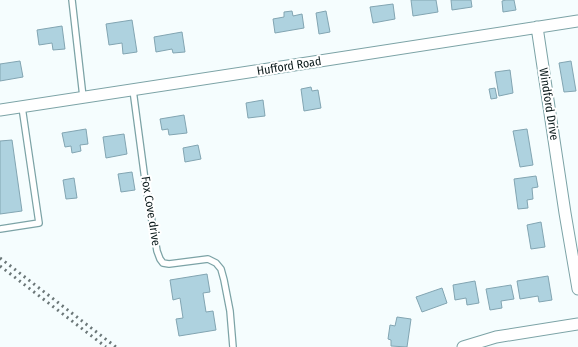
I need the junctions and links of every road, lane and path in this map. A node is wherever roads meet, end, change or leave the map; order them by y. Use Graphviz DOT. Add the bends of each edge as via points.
graph roads {
  1 [pos="72,0"];
  2 [pos="578,21"];
  3 [pos="538,27"];
  4 [pos="132,90"];
  5 [pos="83,98"];
  6 [pos="22,107"];
  7 [pos="0,110"];
  8 [pos="0,229"];
  9 [pos="578,289"];
  10 [pos="578,324"];
  11 [pos="233,347"];
  12 [pos="463,347"];
  1 -- 5 [label="lane"];
  2 -- 3 [label="street, Hufford Road"];
  3 -- 4 [label="street, Hufford Road"];
  3 -- 9 [label="street, Windford Drive"];
  4 -- 5 [label="street, Hufford Road"];
  4 -- 11 [label="lane, Fox Cove drive" via="160,259 163,263 169,264 208,259 221,269 230,311"];
  5 -- 6 [label="street, Hufford Road"];
  6 -- 7 [label="street, Hufford Road"];
  6 -- 8 [label="lane" via="39,223"];
  10 -- 12 [label="street" via="496,337"];
}
